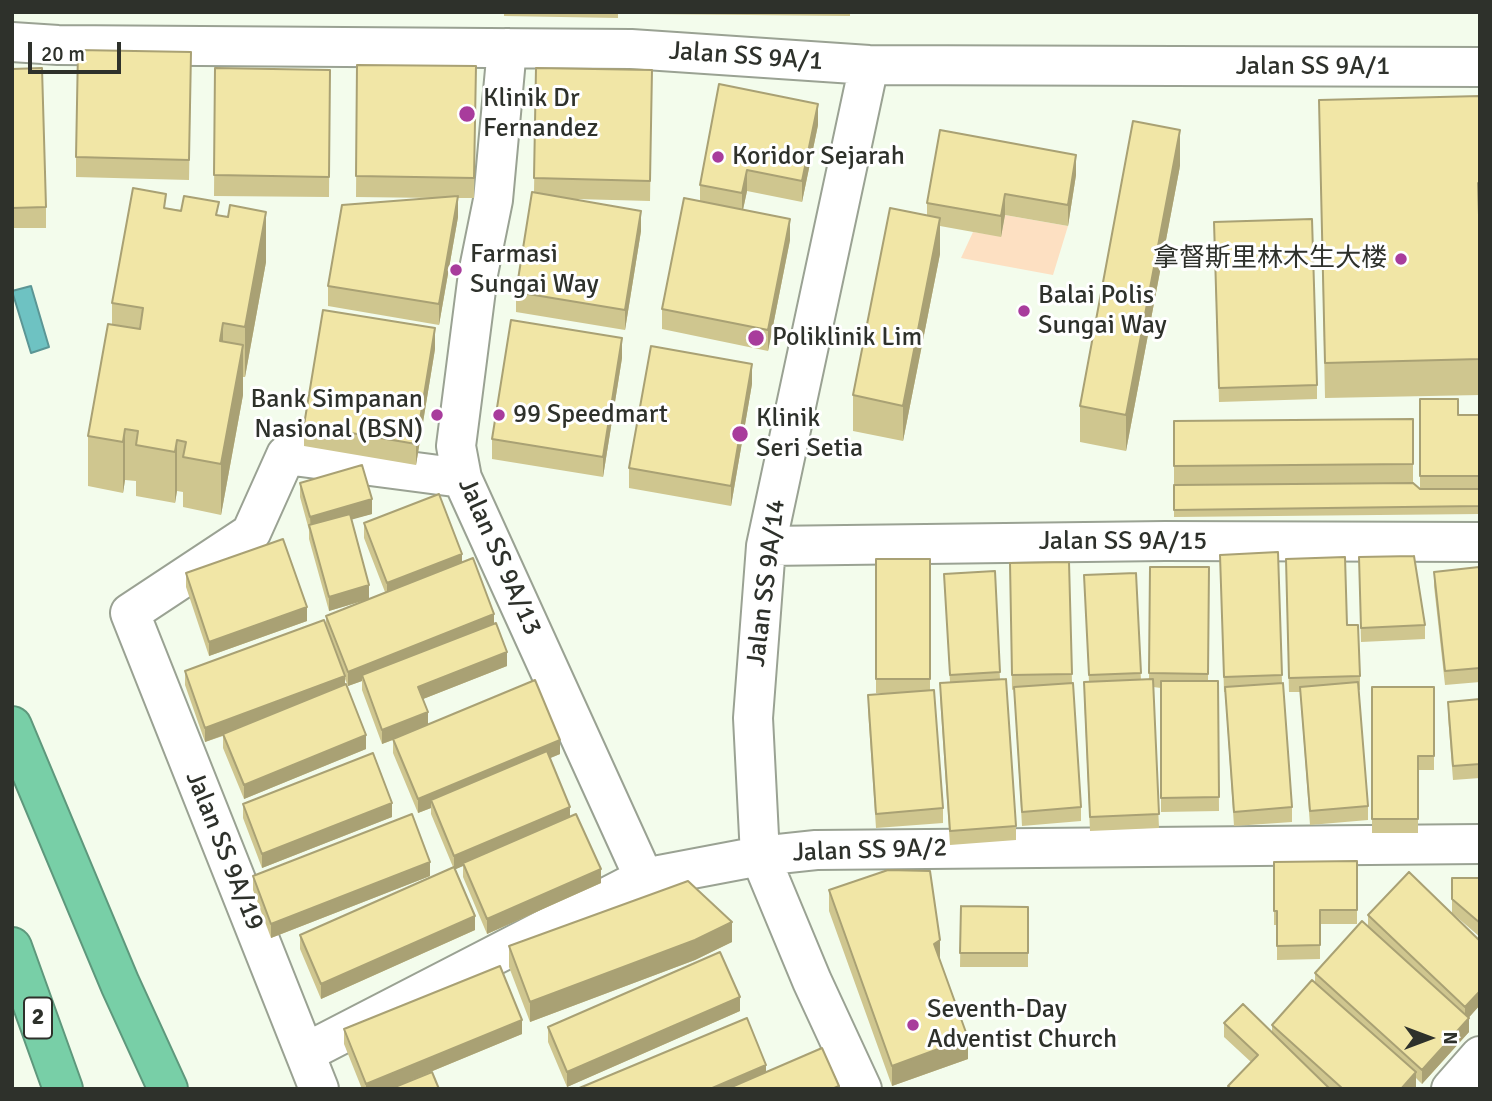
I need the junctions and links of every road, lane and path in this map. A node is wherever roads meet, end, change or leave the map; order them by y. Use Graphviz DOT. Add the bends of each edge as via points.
graph roads {
  1 [pos="12,42"];
  2 [pos="507,48"];
  3 [pos="869,65"];
  4 [pos="1480,67"];
  5 [pos="462,478"];
  6 [pos="1480,542"];
  7 [pos="766,546"];
  8 [pos="12,726"];
  9 [pos="1480,844"];
  10 [pos="760,856"];
  11 [pos="644,878"];
  12 [pos="12,947"];
  13 [pos="305,1053"];
  14 [pos="1480,1056"];
  15 [pos="63,1089"];
  16 [pos="168,1089"];
  17 [pos="318,1089"];
  18 [pos="862,1089"];
  19 [pos="1451,1089"];
  1 -- 2 [label="street, Jalan SS 9A/1"];
  2 -- 3 [label="street, Jalan SS 9A/1" via="631,50"];
  2 -- 5 [label="street, Jalan SS 9A/13" via="494,200 478,274 456,446"];
  3 -- 4 [label="street, Jalan SS 9A/1"];
  3 -- 7 [label="street, Jalan SS 9A/14"];
  5 -- 11 [label="street, Jalan SS 9A/13"];
  5 -- 13 [label="street, Jalan SS 9A/19" via="286,455 251,533 130,613"];
  6 -- 7 [label="street, Jalan SS 9A/15"];
  7 -- 10 [label="street, Jalan SS 9A/14" via="752,718"];
  8 -- 16 [label="highway"];
  9 -- 10 [label="street, Jalan SS 9A/2" via="816,850"];
  10 -- 11 [label="street, Jalan SS 9A/2"];
  10 -- 18 [label="street, Jalan SS 9A/14"];
  11 -- 13 [label="street, Jalan SS 9A/2"];
  12 -- 15 [label="highway, 2"];
  13 -- 17 [label="street, Jalan SS 9A/19"];
  14 -- 19 [label="street"];
}
